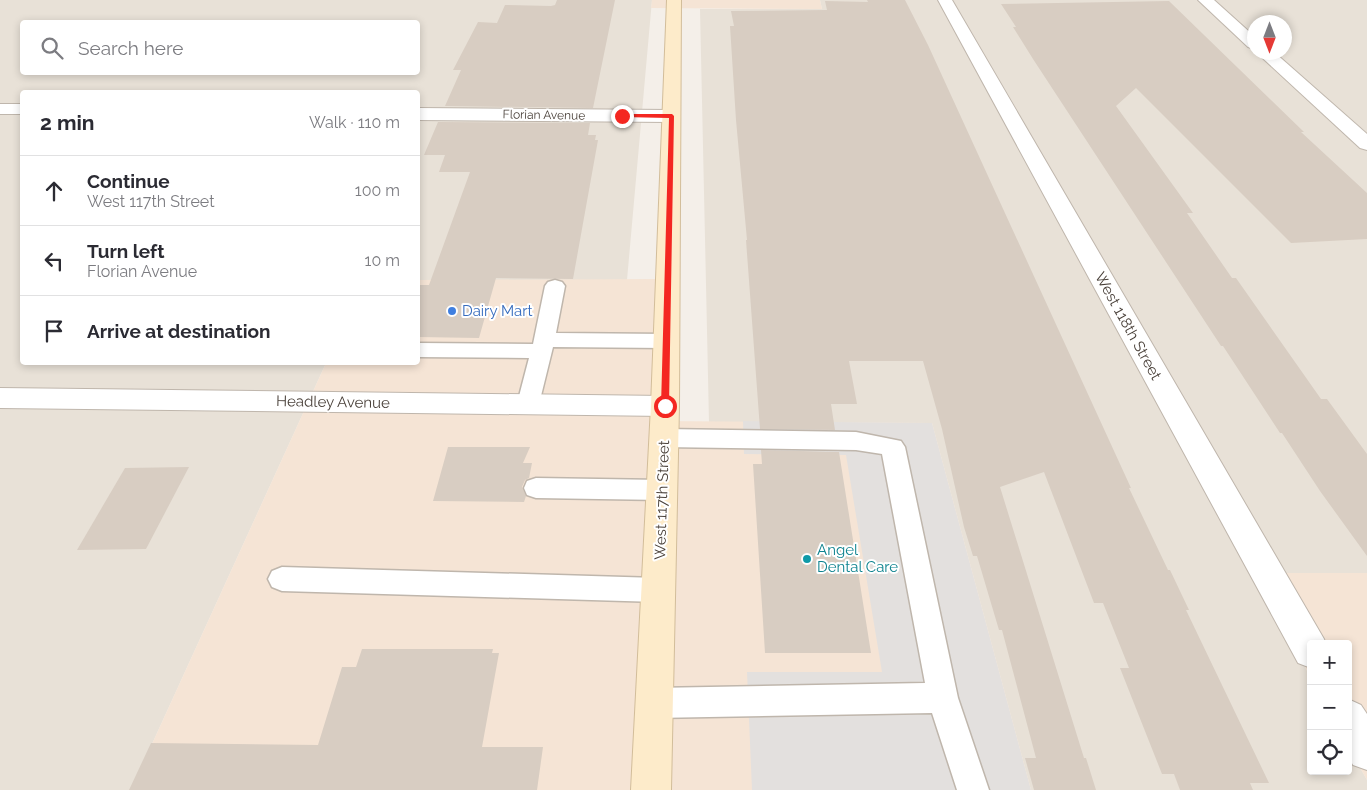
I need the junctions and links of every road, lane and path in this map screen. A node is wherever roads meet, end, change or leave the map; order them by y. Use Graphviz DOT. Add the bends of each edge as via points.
graph roads {
  1 [pos="674,0"];
  2 [pos="945,0"];
  3 [pos="1205,0"];
  4 [pos="1247,38"];
  5 [pos="1273,60"];
  6 [pos="0,109"];
  7 [pos="20,110"];
  8 [pos="420,114"];
  9 [pos="672,116"];
  10 [pos="1367,144"];
  11 [pos="555,286"];
  12 [pos="667,341"];
  13 [pos="542,345"];
  14 [pos="420,350"];
  15 [pos="0,398"];
  16 [pos="528,404"];
  17 [pos="665,406"];
  18 [pos="664,438"];
  19 [pos="536,488"];
  20 [pos="662,490"];
  21 [pos="282,579"];
  22 [pos="658,590"];
  23 [pos="1307,644"];
  24 [pos="943,698"];
  25 [pos="654,703"];
  26 [pos="1352,725"];
  27 [pos="1367,751"];
  28 [pos="651,790"];
  29 [pos="973,790"];
  1 -- 9 [label="main road, West 117th Street"];
  2 -- 23 [label="street, West 118th Street"];
  3 -- 4 [label="street"];
  5 -- 10 [label="street"];
  6 -- 7 [label="street"];
  8 -- 9 [label="street, Florian Avenue"];
  9 -- 12 [label="main road, West 117th Street"];
  11 -- 13 [label="lane"];
  12 -- 13 [label="lane"];
  12 -- 17 [label="main road, West 117th Street"];
  13 -- 14 [label="lane"];
  13 -- 16 [label="lane"];
  15 -- 16 [label="street, Headley Avenue"];
  16 -- 17 [label="street, Headley Avenue"];
  17 -- 18 [label="main road, West 117th Street"];
  18 -- 20 [label="main road, West 117th Street"];
  18 -- 24 [label="lane" via="856,441 893,447"];
  19 -- 20 [label="lane"];
  20 -- 22 [label="main road, West 117th Street"];
  21 -- 22 [label="lane"];
  22 -- 25 [label="main road, West 117th Street"];
  24 -- 25 [label="lane"];
  24 -- 29 [label="lane"];
  25 -- 28 [label="main road, West 117th Street"];
  26 -- 27 [label="street"];
}
